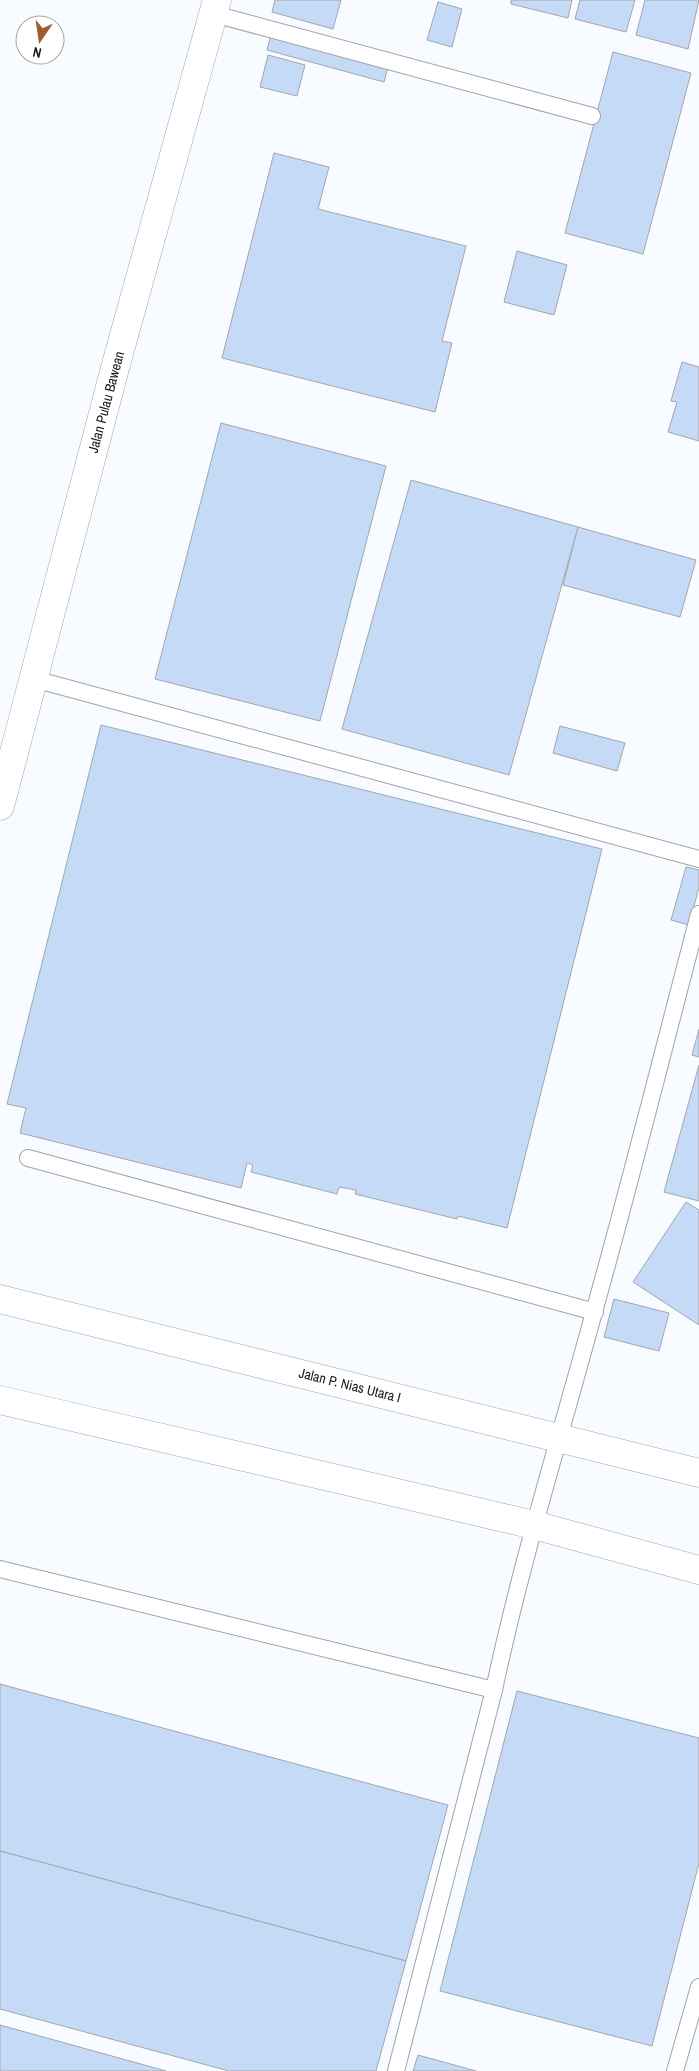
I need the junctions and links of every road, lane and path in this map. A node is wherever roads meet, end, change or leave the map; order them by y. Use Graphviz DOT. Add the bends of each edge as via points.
graph roads {
  1 [pos="215,7"];
  2 [pos="592,116"];
  3 [pos="34,679"];
  4 [pos="0,806"];
  5 [pos="699,859"];
  6 [pos="699,914"];
  7 [pos="28,1158"];
  8 [pos="0,1299"];
  9 [pos="594,1312"];
  10 [pos="0,1400"];
  11 [pos="559,1437"];
  12 [pos="699,1473"];
  13 [pos="534,1525"];
  14 [pos="0,1569"];
  15 [pos="699,1570"];
  16 [pos="494,1690"];
  17 [pos="699,1987"];
  18 [pos="396,2071"];
  19 [pos="675,2071"];
  1 -- 2 [label="lane"];
  1 -- 3 [label="street, Jalan Pulau Bawean" via="115,368"];
  3 -- 4 [label="street, Jalan Pulau Bawean"];
  3 -- 5 [label="lane"];
  6 -- 9 [label="lane"];
  7 -- 9 [label="lane"];
  8 -- 11 [label="street, Jalan P. Nias Utara I"];
  9 -- 11 [label="lane"];
  10 -- 13 [label="street"];
  11 -- 12 [label="street, Jalan P. Nias Utara I"];
  11 -- 13 [label="lane"];
  13 -- 15 [label="street"];
  13 -- 16 [label="lane"];
  14 -- 16 [label="lane"];
  16 -- 18 [label="lane"];
  17 -- 19 [label="lane"];
}
